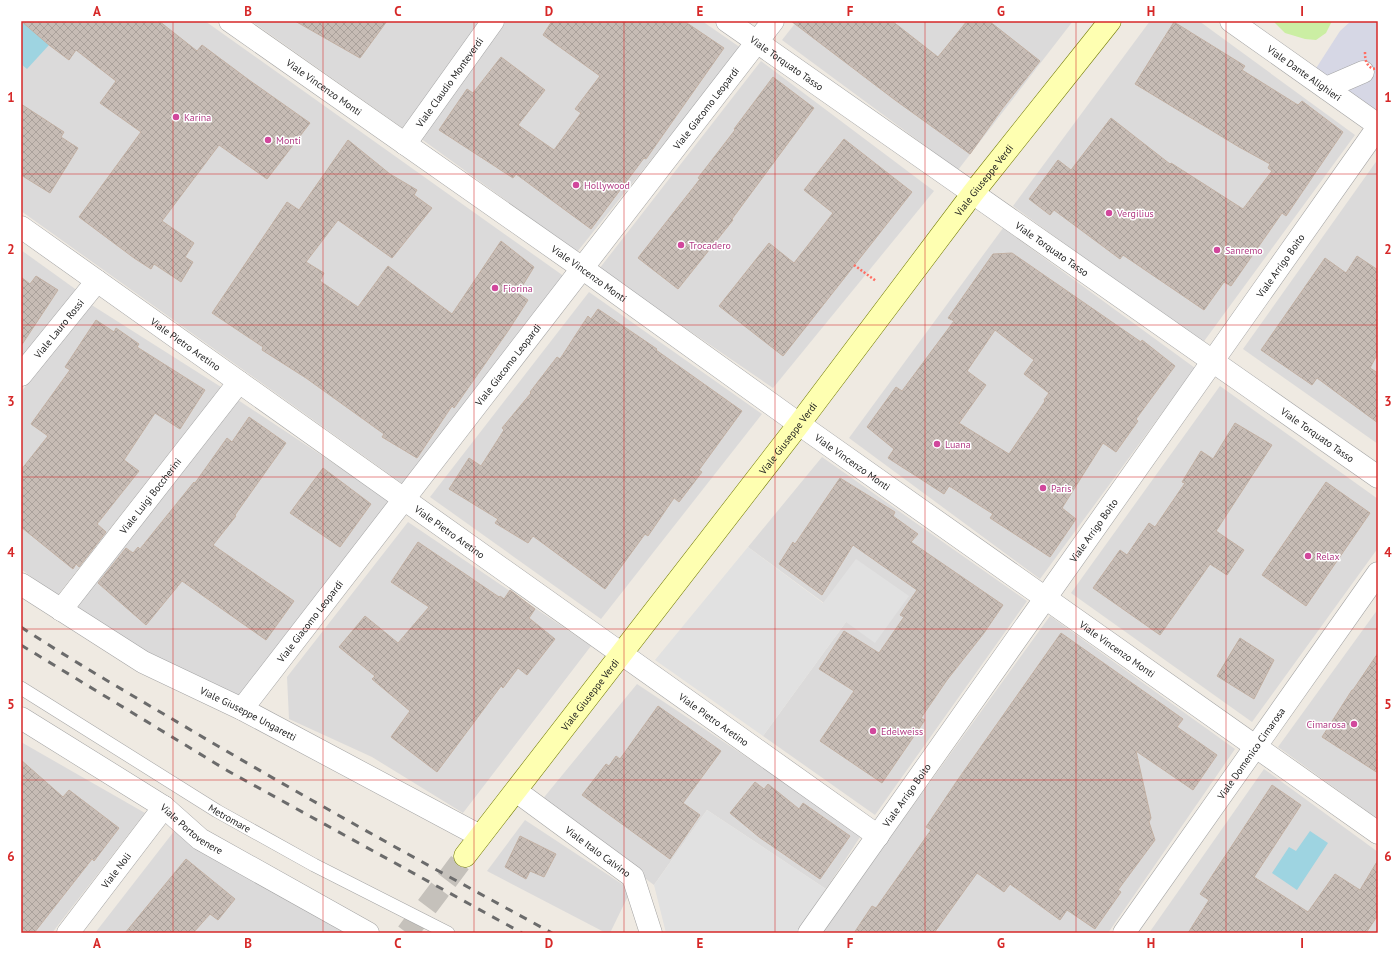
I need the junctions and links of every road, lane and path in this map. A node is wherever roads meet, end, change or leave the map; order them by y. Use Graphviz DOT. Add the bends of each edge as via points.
graph roads {
  1 [pos="230,21"];
  2 [pos="492,21"];
  3 [pos="727,21"];
  4 [pos="773,21"];
  5 [pos="1110,21"];
  6 [pos="1230,21"];
  7 [pos="757,42"];
  8 [pos="1369,64"];
  9 [pos="1326,88"];
  10 [pos="1378,126"];
  11 [pos="405,144"];
  12 [pos="974,193"];
  13 [pos="21,227"];
  14 [pos="582,268"];
  15 [pos="97,281"];
  16 [pos="1212,361"];
  17 [pos="21,375"];
  18 [pos="239,382"];
  19 [pos="799,424"];
  20 [pos="1378,477"];
  21 [pos="404,499"];
  22 [pos="1378,573"];
  23 [pos="21,584"];
  24 [pos="1045,598"];
  25 [pos="61,610"];
  26 [pos="622,654"];
  27 [pos="21,688"];
  28 [pos="242,709"];
  29 [pos="21,718"];
  30 [pos="1256,746"];
  31 [pos="516,791"];
  32 [pos="164,807"];
  33 [pos="1378,833"];
  34 [pos="480,836"];
  35 [pos="878,836"];
  36 [pos="465,856"];
  37 [pos="68,933"];
  38 [pos="368,933"];
  39 [pos="448,933"];
  40 [pos="651,933"];
  41 [pos="809,933"];
  42 [pos="1124,933"];
  1 -- 11 [label="street, Viale Vincenzo Monti"];
  2 -- 11 [label="street, Viale Claudio Monteverdi"];
  3 -- 7 [label="street, Viale Torquato Tasso"];
  4 -- 7 [label="street, Viale Giacomo Leopardi"];
  5 -- 12 [label="street, Viale Giuseppe Verdi"];
  6 -- 9 [label="street, Viale Dante Alighieri"];
  7 -- 12 [label="street, Viale Torquato Tasso"];
  7 -- 14 [label="street, Viale Giacomo Leopardi"];
  8 -- 9 [label="street"];
  9 -- 10 [label="street, Viale Dante Alighieri"];
  10 -- 16 [label="street, Viale Arrigo Boito"];
  11 -- 14 [label="street, Viale Vincenzo Monti"];
  12 -- 16 [label="street, Viale Torquato Tasso"];
  12 -- 19 [label="street, Viale Giuseppe Verdi"];
  13 -- 15 [label="street, Viale Pietro Aretino"];
  14 -- 19 [label="street, Viale Vincenzo Monti"];
  14 -- 21 [label="street, Viale Giacomo Leopardi"];
  15 -- 17 [label="street, Viale Lauro Rossi"];
  15 -- 18 [label="street, Viale Pietro Aretino"];
  16 -- 20 [label="street, Viale Torquato Tasso"];
  16 -- 24 [label="street, Viale Arrigo Boito"];
  18 -- 21 [label="street, Viale Pietro Aretino"];
  18 -- 25 [label="street, Viale Luigi Boccherini"];
  19 -- 24 [label="street, Viale Vincenzo Monti"];
  19 -- 26 [label="street, Viale Giuseppe Verdi"];
  21 -- 26 [label="street, Viale Pietro Aretino"];
  21 -- 28 [label="street, Viale Giacomo Leopardi"];
  22 -- 30 [label="street, Viale Domenico Cimarosa"];
  23 -- 25 [label="street, Viale Giuseppe Ungaretti"];
  24 -- 30 [label="street, Viale Vincenzo Monti"];
  24 -- 35 [label="street, Viale Arrigo Boito"];
  25 -- 28 [label="street, Viale Giuseppe Ungaretti" via="143,662"];
  26 -- 31 [label="street, Viale Giuseppe Verdi"];
  26 -- 35 [label="street, Viale Pietro Aretino"];
  27 -- 39 [label="lane, Metromare" via="217,811 314,865"];
  28 -- 34 [label="street, Viale Giuseppe Ungaretti"];
  29 -- 32 [label="street, Viale Portovenere"];
  30 -- 33 [label="street, Viale Vincenzo Monti"];
  30 -- 42 [label="street, Viale Domenico Cimarosa"];
  31 -- 34 [label="street, Viale Giuseppe Verdi"];
  31 -- 40 [label="street, Viale Italo Calvino" via="634,877"];
  32 -- 37 [label="street, Viale Noli"];
  32 -- 38 [label="street, Viale Portovenere" via="200,839"];
  34 -- 36 [label="street, Viale Giuseppe Verdi"];
  35 -- 41 [label="street, Viale Arrigo Boito"];
}
